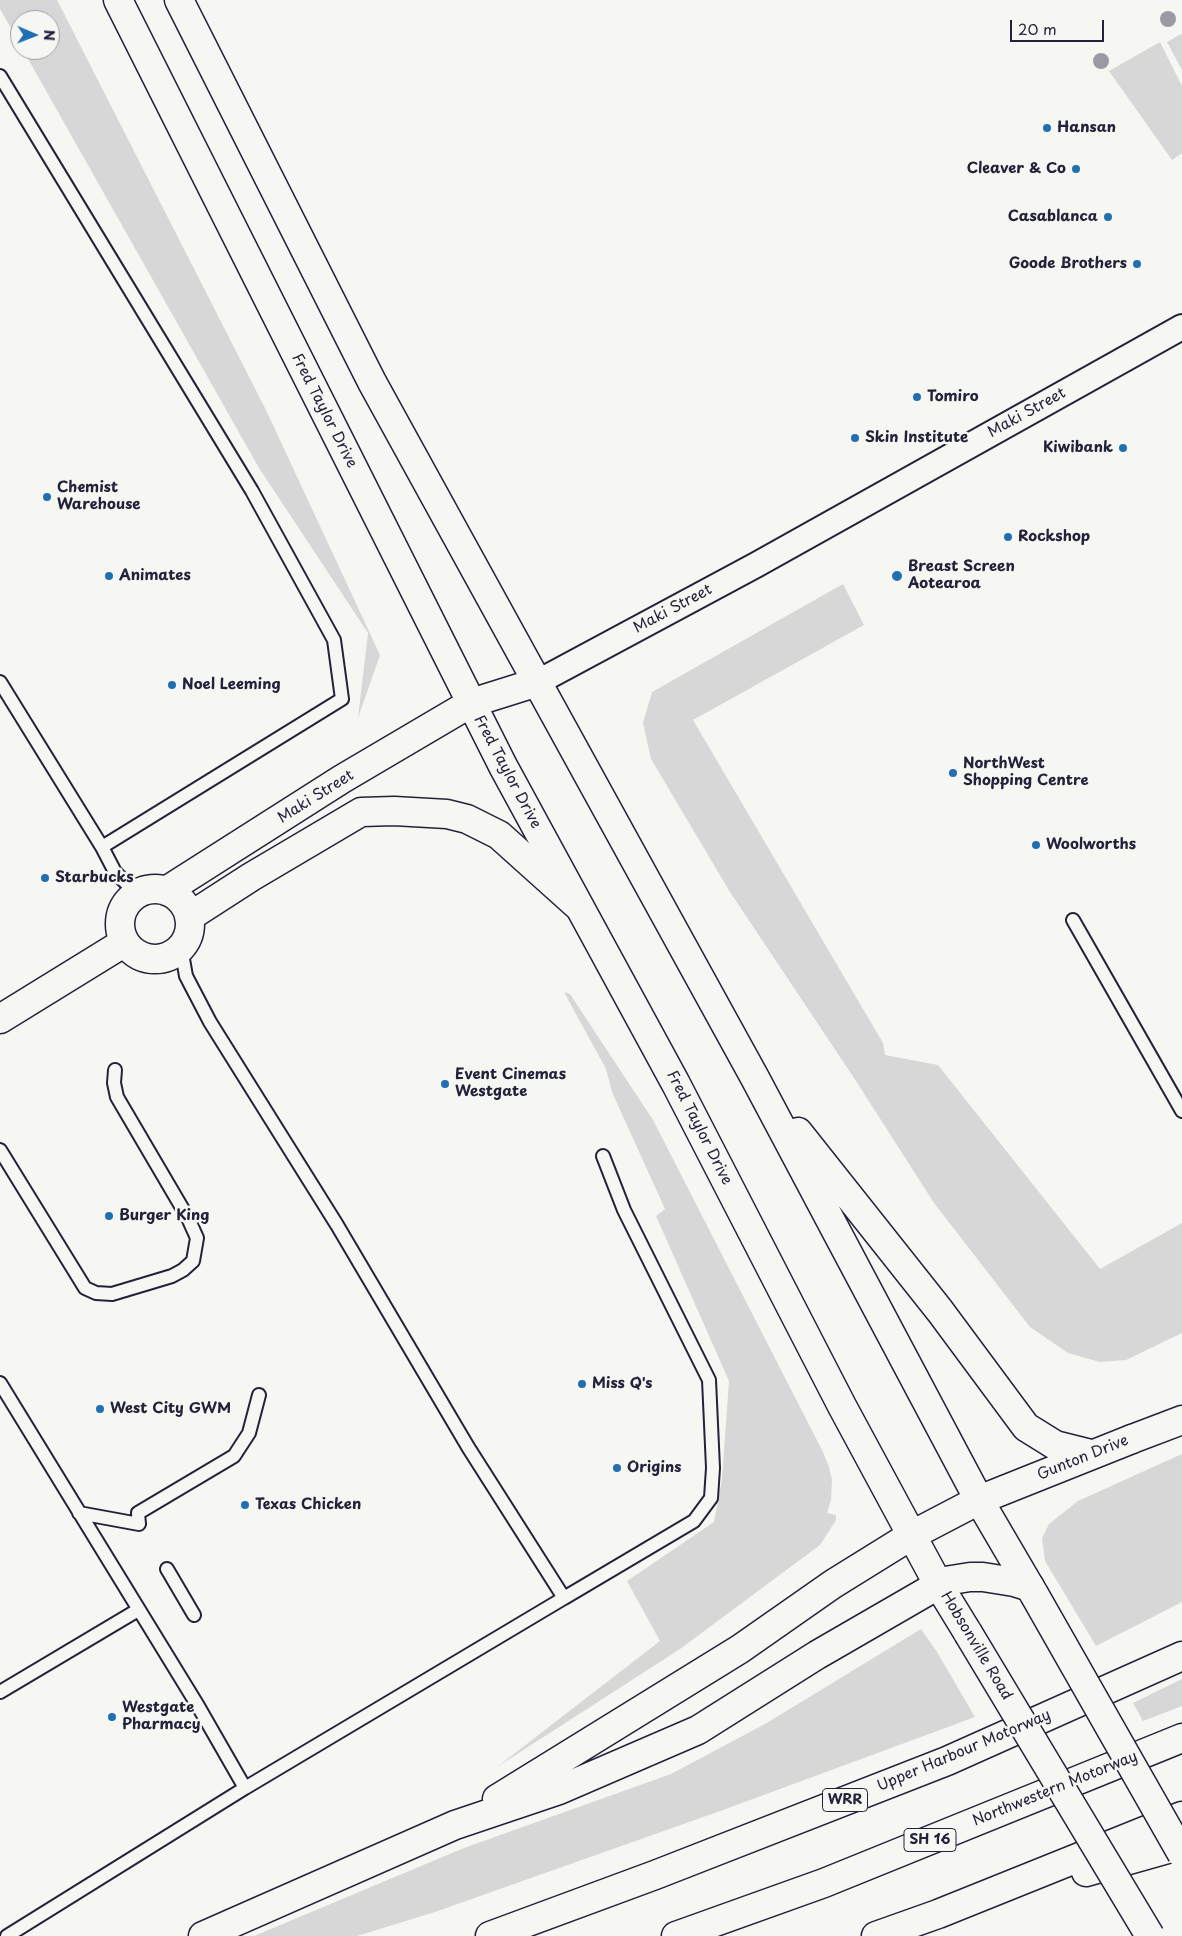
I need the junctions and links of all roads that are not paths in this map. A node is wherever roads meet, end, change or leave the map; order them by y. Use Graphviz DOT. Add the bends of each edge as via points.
graph roads {
  1 [pos="118,0"];
  2 [pos="178,0"];
  3 [pos="0,76"];
  4 [pos="1182,327"];
  5 [pos="0,682"];
  6 [pos="538,682"];
  7 [pos="471,703"];
  8 [pos="102,846"];
  9 [pos="166,891"];
  10 [pos="137,894"];
  11 [pos="578,905"];
  12 [pos="189,917"];
  13 [pos="1073,920"];
  14 [pos="125,942"];
  15 [pos="181,948"];
  16 [pos="0,1018"];
  17 [pos="115,1070"];
  18 [pos="755,1078"];
  19 [pos="1182,1111"];
  20 [pos="0,1150"];
  21 [pos="603,1156"];
  22 [pos="0,1383"];
  23 [pos="258,1396"];
  24 [pos="1182,1408"];
  25 [pos="1182,1420"];
  26 [pos="1132,1439"];
  27 [pos="1091,1454"];
  28 [pos="979,1500"];
  29 [pos="79,1513"];
  30 [pos="912,1535"];
  31 [pos="167,1569"];
  32 [pos="938,1584"];
  33 [pos="1032,1591"];
  34 [pos="564,1598"];
  35 [pos="138,1610"];
  36 [pos="194,1615"];
  37 [pos="1182,1656"];
  38 [pos="0,1692"];
  39 [pos="1182,1738"];
  40 [pos="245,1788"];
  41 [pos="1182,1816"];
  42 [pos="456,1825"];
  43 [pos="1182,1845"];
  44 [pos="1182,1854"];
  45 [pos="938,1914"];
  46 [pos="7,1936"];
  47 [pos="203,1936"];
  48 [pos="490,1936"];
  49 [pos="676,1936"];
  50 [pos="876,1936"];
  51 [pos="1150,1936"];
  1 -- 7 [label="main road, Fred Taylor Drive"];
  2 -- 6 [label="main road" via="372,382"];
  3 -- 8 [label="lane" via="252,491 334,640 342,699"];
  4 -- 6 [label="street, Maki Street" via="756,565"];
  5 -- 8 [label="lane"];
  6 -- 7 [label="main road, Maki Street"];
  6 -- 18 [label="main road"];
  7 -- 9 [label="main road, Maki Street" via="342,779"];
  7 -- 11 [label="main road, Fred Taylor Drive"];
  8 -- 10 [label="lane" via="115,872"];
  9 -- 10 [label="main road" via="156,889"];
  9 -- 12 [label="main road" via="182,902"];
  10 -- 14 [label="main road" via="122,916 120,925"];
  11 -- 12 [label="main road" via="499,835 467,819 446,814 361,812"];
  11 -- 30 [label="main road, Fred Taylor Drive" via="676,1084"];
  12 -- 15 [label="main road" via="190,928"];
  13 -- 19 [label="lane"];
  14 -- 15 [label="main road" via="141,956 152,959 163,958"];
  14 -- 16 [label="main road"];
  15 -- 34 [label="lane" via="186,976 210,1022 337,1225 468,1447"];
  17 -- 20 [label="lane" via="116,1097 197,1238 193,1261 183,1270 112,1294 85,1288"];
  18 -- 27 [label="main road" via="940,1311 1026,1427 1055,1445"];
  18 -- 28 [label="main road"];
  21 -- 34 [label="lane" via="624,1210 709,1380 714,1468 711,1498 694,1521"];
  22 -- 29 [label="lane"];
  23 -- 29 [label="lane" via="249,1433 234,1456 138,1513 139,1524"];
  24 -- 26 [label="street, Gunton Drive"];
  25 -- 26 [label="main road"];
  26 -- 27 [label="main road, Gunton Drive"];
  27 -- 28 [label="main road, Gunton Drive"];
  28 -- 30 [label="main road, Gunton Drive"];
  28 -- 33 [label="main road"];
  29 -- 35 [label="lane"];
  30 -- 32 [label="main road, Hobsonville Road"];
  30 -- 42 [label="main road, Gunton Drive" via="833,1584 740,1649"];
  31 -- 36 [label="lane"];
  32 -- 33 [label="main road" via="970,1577 1014,1582"];
  32 -- 42 [label="main road" via="698,1730 558,1790"];
  32 -- 51 [label="main road, Hobsonville Road, bridge"];
  33 -- 44 [label="main road, bridge"];
  34 -- 40 [label="lane"];
  35 -- 38 [label="lane"];
  35 -- 40 [label="lane"];
  37 -- 48 [label="main road, Upper Harbour Motorway / WRR" via="947,1761"];
  39 -- 49 [label="main road, Northwestern Motorway / SH 16" via="824,1883"];
  40 -- 46 [label="lane"];
  41 -- 45 [label="main road"];
  42 -- 47 [label="main road"];
  43 -- 45 [label="main road"];
  45 -- 50 [label="main road"];
}
